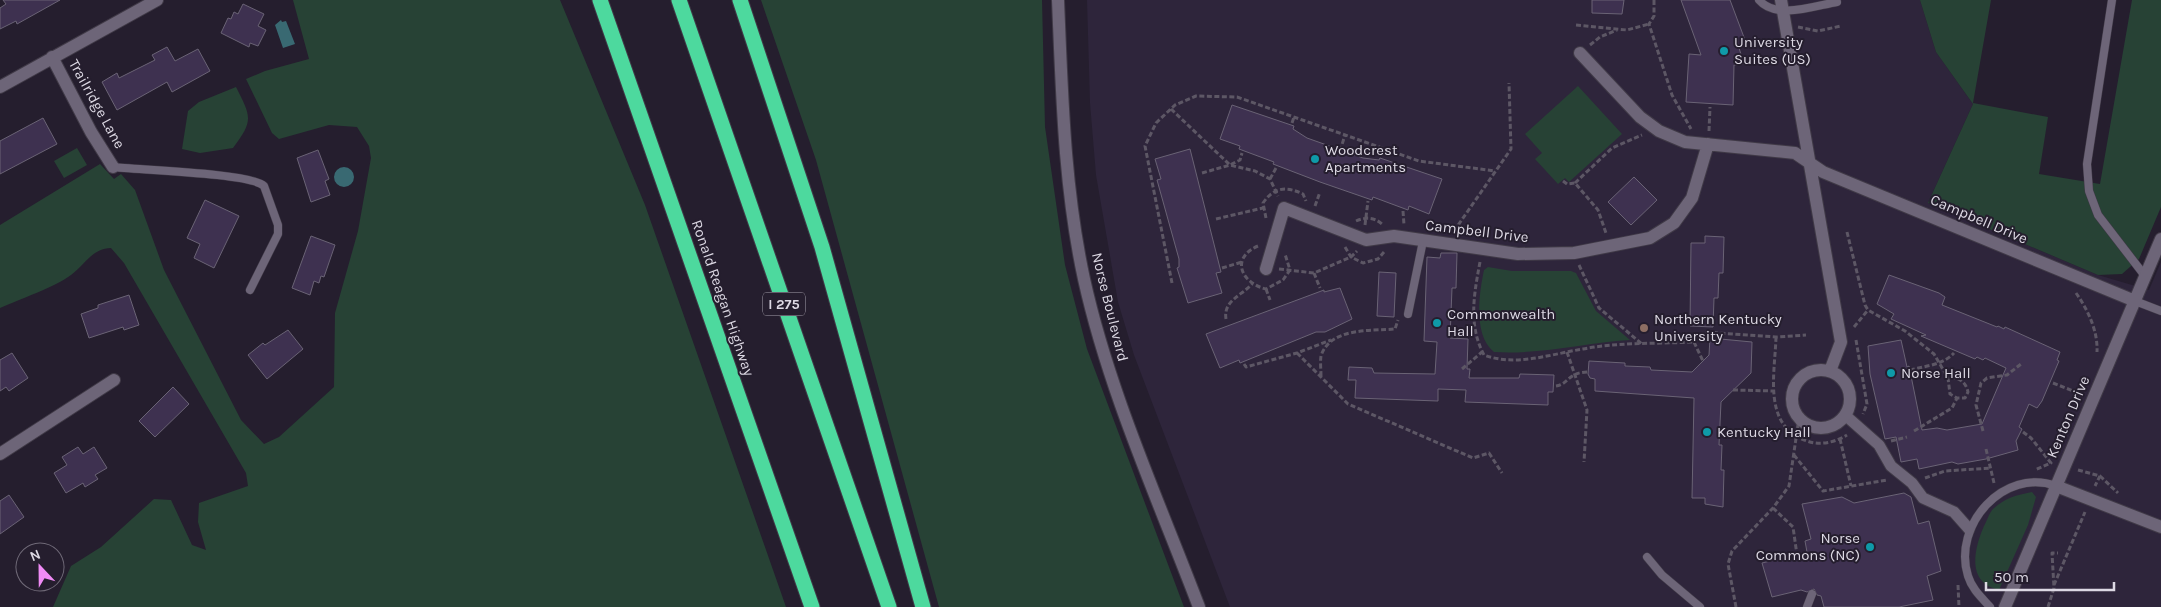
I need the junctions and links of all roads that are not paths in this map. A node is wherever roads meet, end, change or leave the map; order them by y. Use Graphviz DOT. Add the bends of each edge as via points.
graph roads {
  1 [pos="156,0"];
  2 [pos="600,0"];
  3 [pos="679,0"];
  4 [pos="740,0"];
  5 [pos="1058,0"];
  6 [pos="1758,0"];
  7 [pos="2112,0"];
  8 [pos="1837,2"];
  9 [pos="1782,5"];
  10 [pos="1585,49"];
  11 [pos="52,57"];
  12 [pos="0,87"];
  13 [pos="1709,139"];
  14 [pos="113,166"];
  15 [pos="1812,166"];
  16 [pos="2161,239"];
  17 [pos="1423,241"];
  18 [pos="1266,269"];
  19 [pos="2145,276"];
  20 [pos="250,290"];
  21 [pos="2134,301"];
  22 [pos="2161,311"];
  23 [pos="1408,314"];
  24 [pos="1830,371"];
  25 [pos="114,380"];
  26 [pos="1845,415"];
  27 [pos="0,454"];
  28 [pos="2056,486"];
  29 [pos="2161,527"];
  30 [pos="1969,530"];
  31 [pos="1647,558"];
  32 [pos="1812,594"];
  33 [pos="812,607"];
  34 [pos="889,607"];
  35 [pos="923,607"];
  36 [pos="1199,607"];
  37 [pos="1700,607"];
  38 [pos="1807,607"];
  39 [pos="1990,607"];
  40 [pos="2005,607"];
  1 -- 11 [label="street"];
  2 -- 33 [label="highway, Ronald Reagan Highway"];
  3 -- 34 [label="highway, I 275"];
  4 -- 35 [label="highway" via="822,247"];
  5 -- 36 [label="street, Norse Boulevard" via="1063,140 1084,280 1110,374"];
  6 -- 9 [label="lane" via="1763,5"];
  7 -- 19 [label="lane" via="2087,164 2089,191 2098,215"];
  8 -- 9 [label="lane"];
  9 -- 15 [label="street"];
  10 -- 13 [label="street, Campbell Drive" via="1640,117 1686,142"];
  11 -- 12 [label="street"];
  11 -- 14 [label="street, Trailridge Lane"];
  13 -- 15 [label="street, Campbell Drive" via="1795,153"];
  13 -- 17 [label="street, Campbell Drive" via="1692,198 1674,223 1650,238 1574,253 1518,254"];
  14 -- 20 [label="lane" via="260,182 278,225 278,234"];
  15 -- 21 [label="street, Campbell Drive"];
  15 -- 24 [label="street" via="1841,342"];
  16 -- 19 [label="street, Kenton Drive"];
  17 -- 18 [label="street, Campbell Drive" via="1394,236 1366,240 1284,208"];
  17 -- 23 [label="lane"];
  19 -- 21 [label="street, Kenton Drive"];
  21 -- 22 [label="lane"];
  21 -- 28 [label="street, Kenton Drive"];
  24 -- 26 [label="street" via="1838,375 1848,389 1849,407"];
  24 -- 26 [label="street" via="1811,371 1796,383 1791,401 1799,418 1814,428 1832,426"];
  25 -- 27 [label="street"];
  26 -- 30 [label="street" via="1879,445 1891,466 1923,498 1954,512"];
  28 -- 29 [label="street"];
  28 -- 30 [label="lane" via="2045,482 2010,487 1980,511"];
  28 -- 40 [label="street, Kenton Drive"];
  30 -- 39 [label="lane" via="1967,574 1974,589"];
  31 -- 37 [label="lane"];
  32 -- 38 [label="lane"];
}
